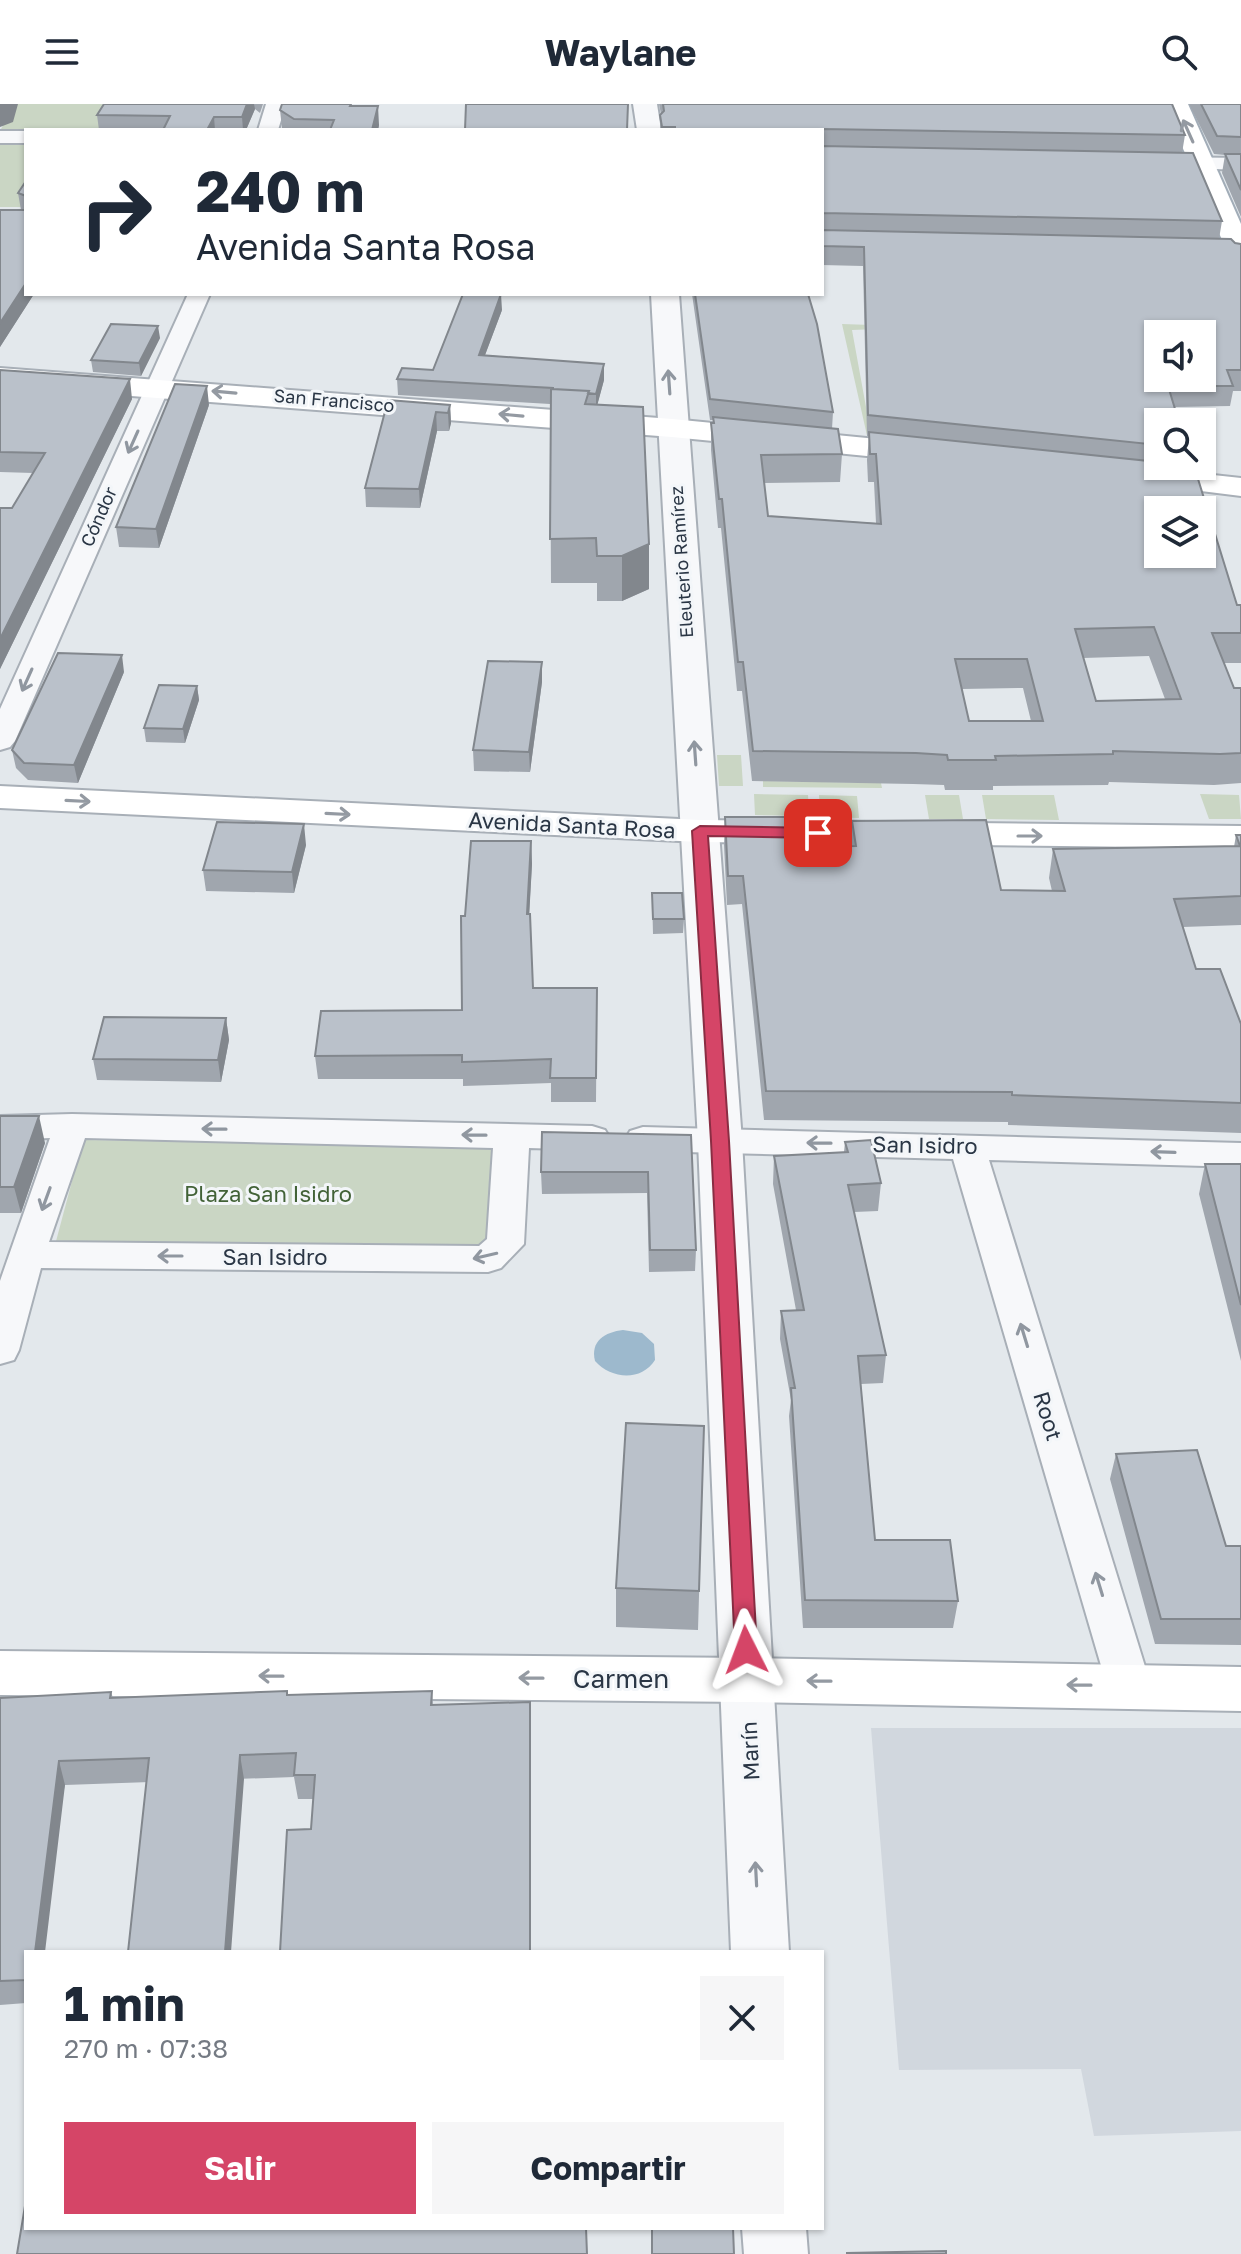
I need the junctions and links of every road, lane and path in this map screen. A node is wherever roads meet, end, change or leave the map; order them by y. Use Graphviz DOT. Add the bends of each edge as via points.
graph roads {
  1 [pos="276,104"];
  2 [pos="645,104"];
  3 [pos="1176,104"];
  4 [pos="269,128"];
  5 [pos="649,128"];
  6 [pos="0,137"];
  7 [pos="24,137"];
  8 [pos="1140,162"];
  9 [pos="1202,163"];
  10 [pos="1241,164"];
  11 [pos="1236,251"];
  12 [pos="198,296"];
  13 [pos="665,296"];
  14 [pos="0,377"];
  15 [pos="158,386"];
  16 [pos="672,428"];
  17 [pos="959,456"];
  18 [pos="1108,473"];
  19 [pos="1241,487"];
  20 [pos="0,741"];
  21 [pos="0,797"];
  22 [pos="700,831"];
  23 [pos="1241,837"];
  24 [pos="72,1126"];
  25 [pos="0,1128"];
  26 [pos="512,1136"];
  27 [pos="720,1141"];
  28 [pos="967,1146"];
  29 [pos="1241,1155"];
  30 [pos="26,1255"];
  31 [pos="0,1350"];
  32 [pos="0,1673"];
  33 [pos="747,1680"];
  34 [pos="1129,1686"];
  35 [pos="1241,1689"];
  36 [pos="760,1950"];
  37 [pos="774,2230"];
  38 [pos="776,2254"];
  1 -- 4 [label="street"];
  2 -- 5 [label="street"];
  9 -- 3 [label="main road, one-way"];
  6 -- 7 [label="street"];
  8 -- 9 [label="street"];
  9 -- 10 [label="street"];
  9 -- 11 [label="main road"];
  12 -- 15 [label="street, Cóndor"];
  16 -- 13 [label="street, Eleuterio Ramírez, one-way"];
  14 -- 15 [label="main road, San Francisco"];
  16 -- 15 [label="main road, San Francisco, one-way"];
  15 -- 20 [label="street, Cóndor, one-way"];
  16 -- 17 [label="main road, San Francisco"];
  22 -- 16 [label="street, Eleuterio Ramírez, one-way"];
  18 -- 19 [label="main road"];
  21 -- 22 [label="main road, Avenida Santa Rosa, one-way"];
  22 -- 23 [label="main road, Avenida Santa Rosa, one-way"];
  22 -- 27 [label="street, Marín"];
  24 -- 25 [label="street, San Isidro"];
  26 -- 24 [label="street, San Isidro, one-way"];
  24 -- 30 [label="street, one-way"];
  26 -- 27 [label="street, San Isidro"];
  26 -- 30 [label="street, San Isidro, one-way" via="505,1244 488,1259"];
  28 -- 27 [label="street, San Isidro, one-way"];
  27 -- 33 [label="street, Marín"];
  29 -- 28 [label="street, San Isidro, one-way"];
  34 -- 28 [label="street, Root, one-way"];
  30 -- 31 [label="street"];
  33 -- 32 [label="main road, Carmen, one-way"];
  34 -- 33 [label="main road, Carmen, one-way"];
  36 -- 33 [label="street, Marín, one-way"];
  34 -- 35 [label="main road, Carmen"];
  37 -- 38 [label="street"];
}
